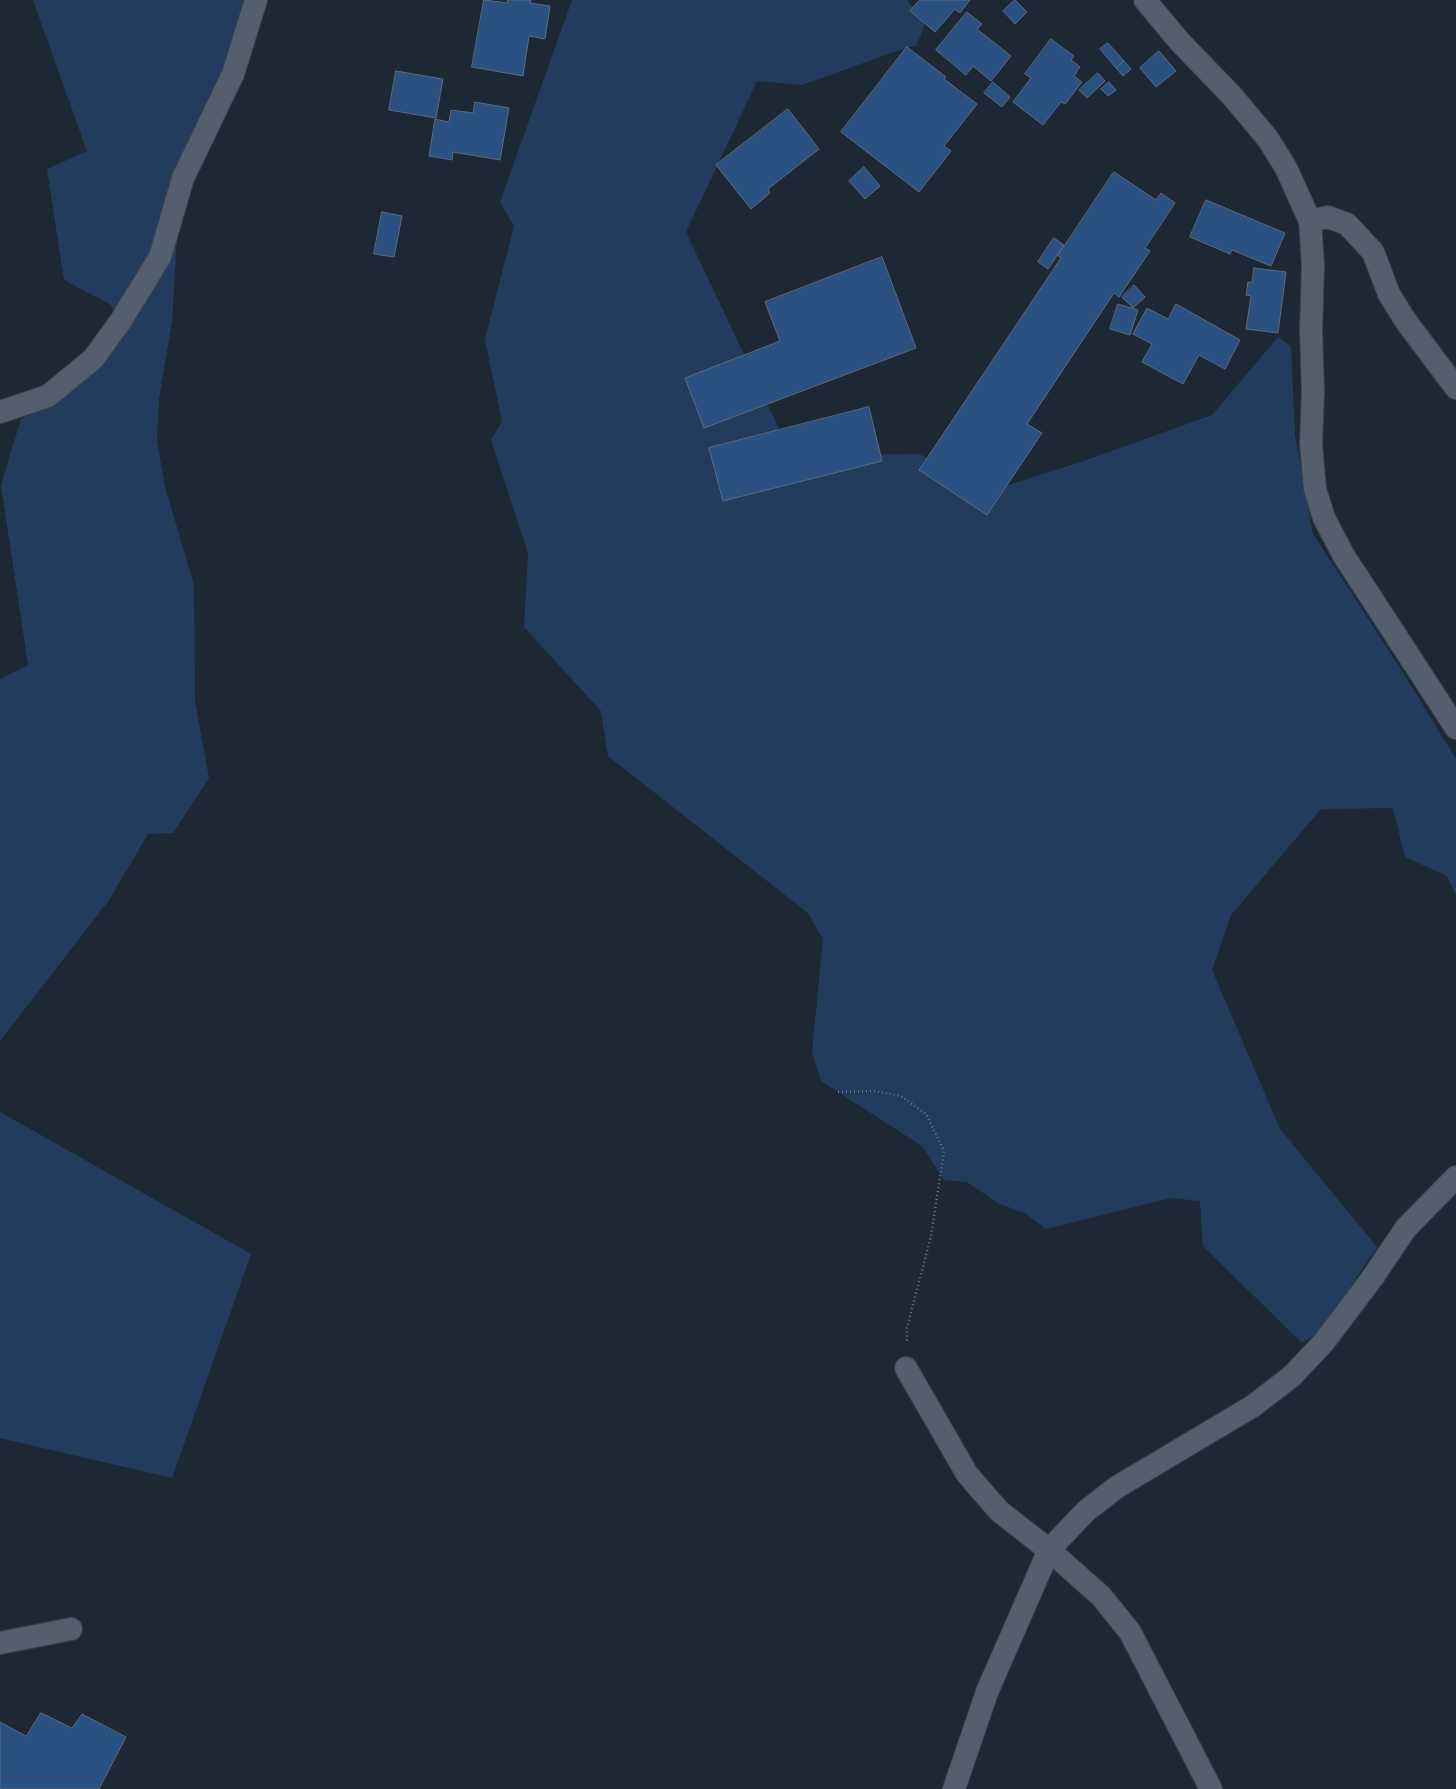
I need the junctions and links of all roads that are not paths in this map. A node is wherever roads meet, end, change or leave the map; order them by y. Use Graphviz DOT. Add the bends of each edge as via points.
graph roads {
  1 [pos="256,0"];
  2 [pos="1145,0"];
  3 [pos="1310,220"];
  4 [pos="1456,388"];
  5 [pos="0,412"];
  6 [pos="1456,728"];
  7 [pos="1456,1177"];
  8 [pos="906,1368"];
  9 [pos="1049,1550"];
  10 [pos="71,1629"];
  11 [pos="0,1643"];
  12 [pos="954,1789"];
  13 [pos="1211,1789"];
  1 -- 5 [label="street" via="234,74 183,178 160,257 120,322 93,359 48,396"];
  2 -- 3 [label="street" via="1268,139 1286,168"];
  3 -- 4 [label="street" via="1328,217 1347,224 1373,252 1389,294 1405,320"];
  3 -- 6 [label="street" via="1313,265 1311,444 1315,489 1324,518 1344,556"];
  7 -- 9 [label="street" via="1406,1228 1324,1342 1292,1376 1253,1406 1117,1487 1086,1510"];
  8 -- 9 [label="street" via="967,1474 999,1510"];
  9 -- 12 [label="street" via="987,1692"];
  9 -- 13 [label="street" via="1101,1596 1130,1632"];
  10 -- 11 [label="street"];
}
